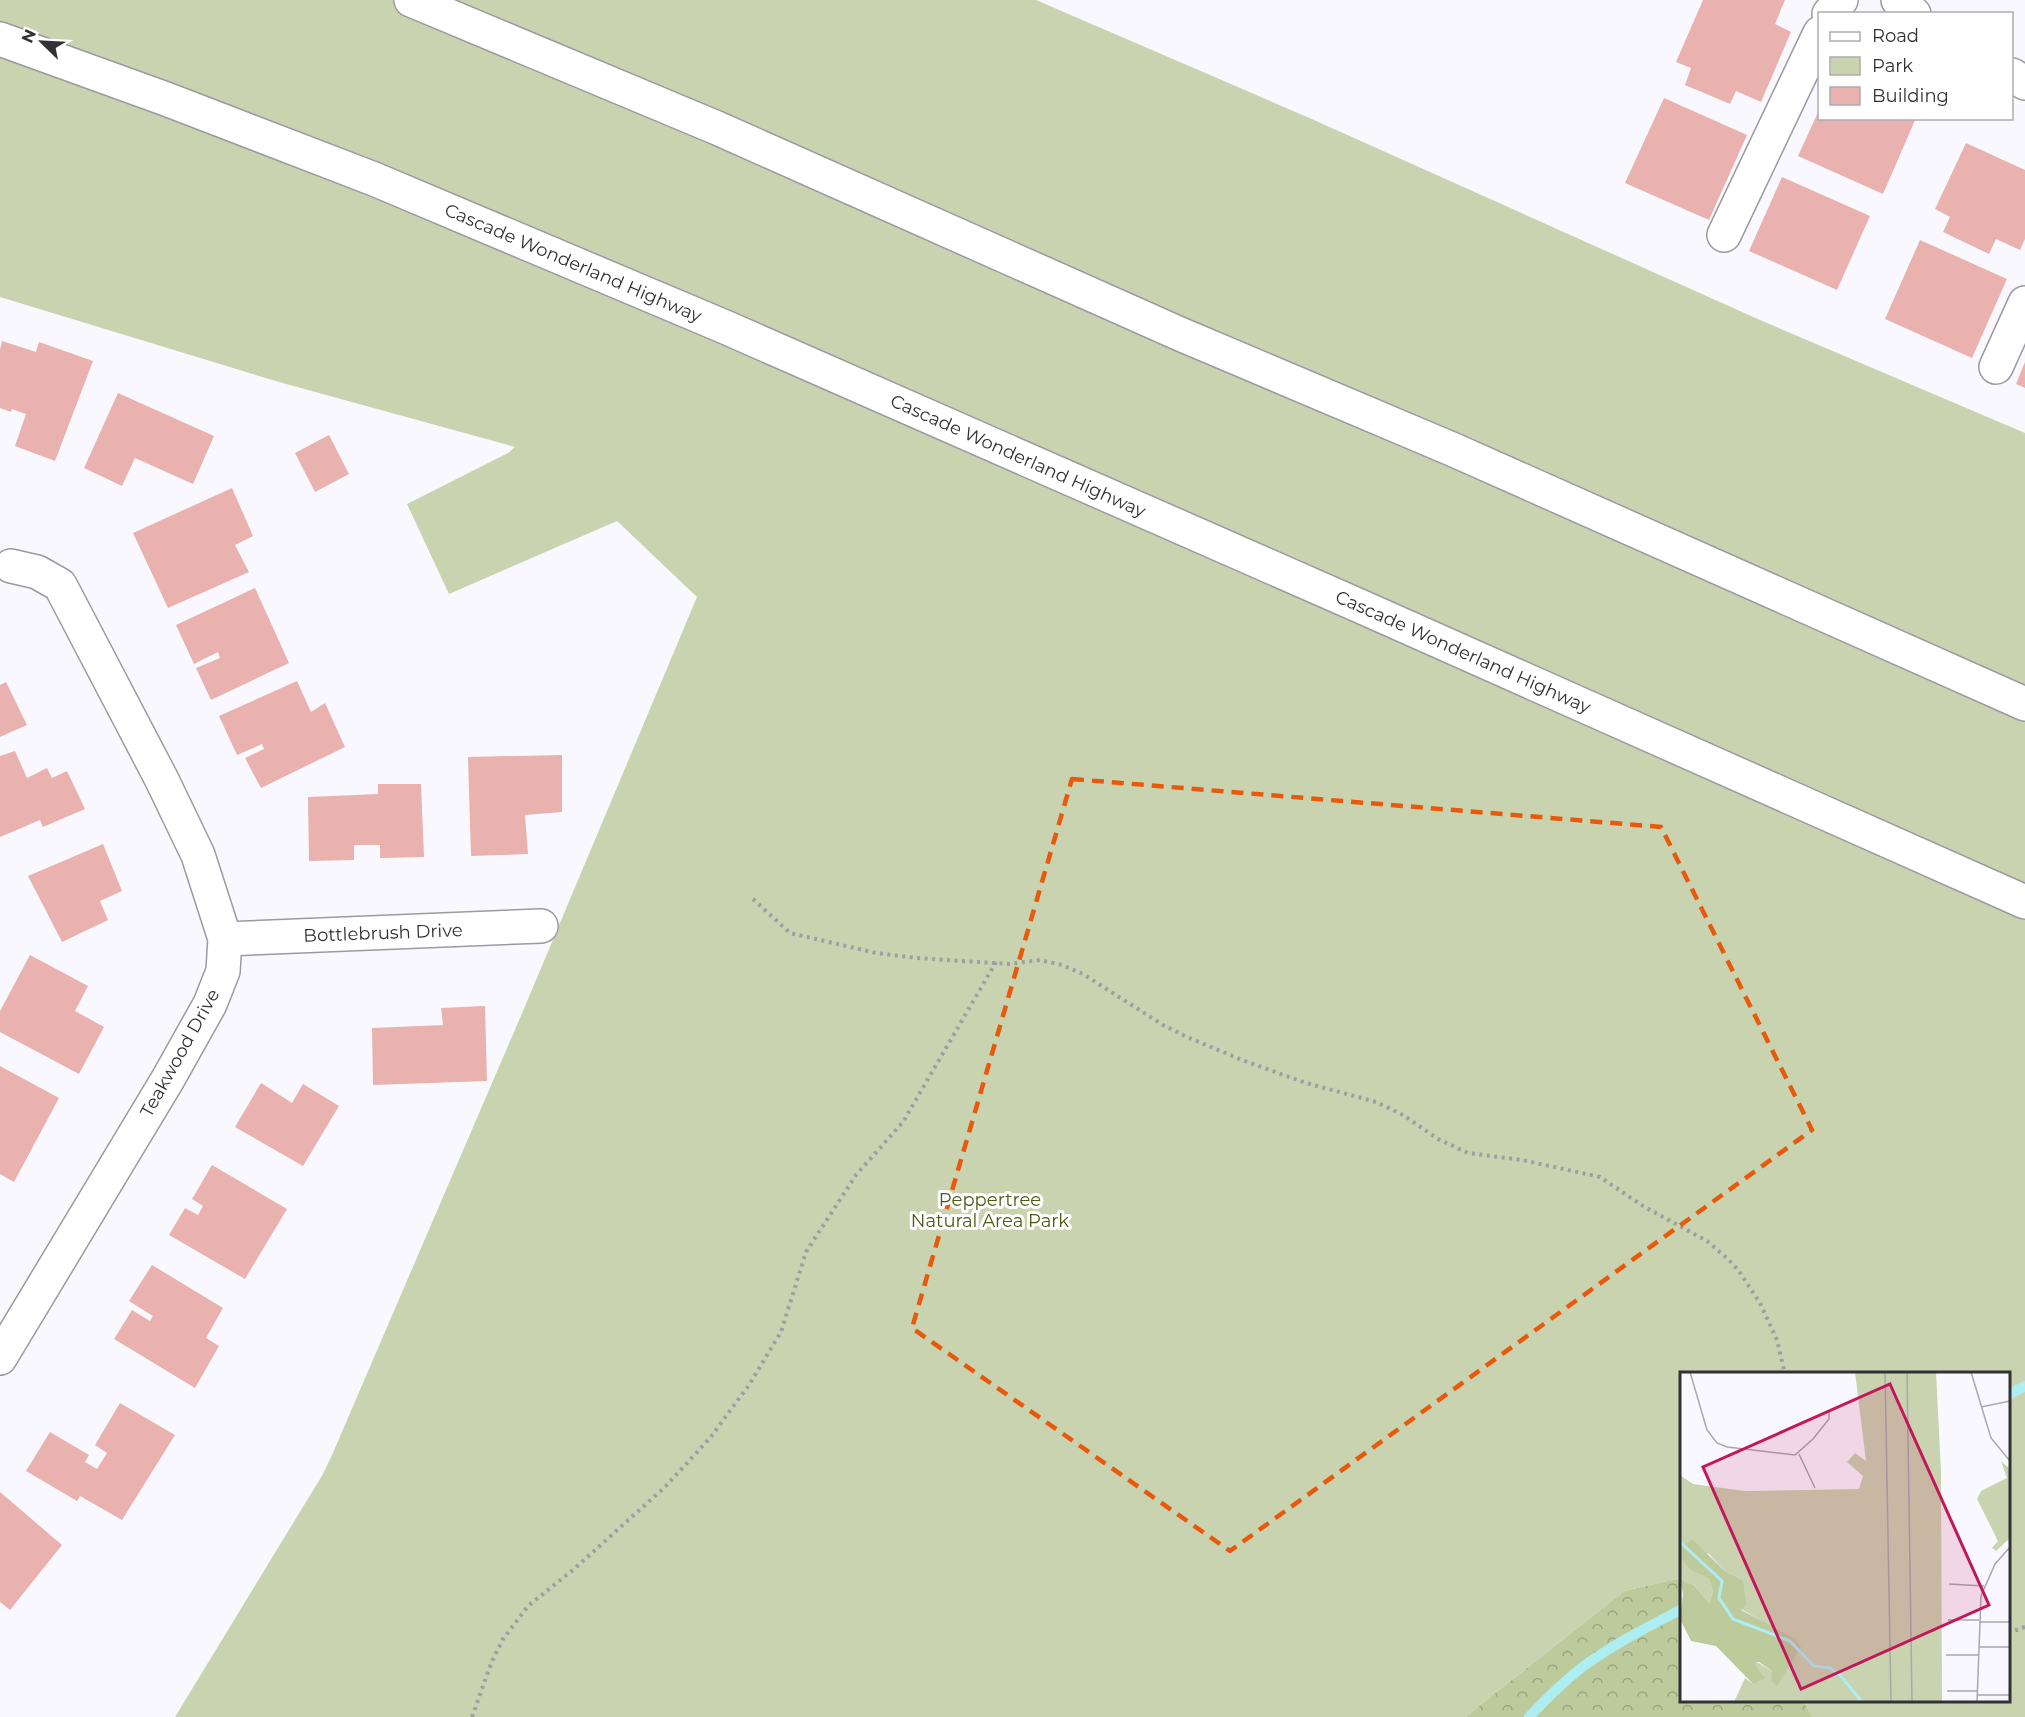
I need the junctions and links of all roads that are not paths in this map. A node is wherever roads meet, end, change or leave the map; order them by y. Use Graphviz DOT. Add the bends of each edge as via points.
graph roads {
  1 [pos="411,0"];
  2 [pos="1841,0"];
  3 [pos="1898,0"];
  4 [pos="1831,12"];
  5 [pos="1912,12"];
  6 [pos="1818,37"];
  7 [pos="0,39"];
  8 [pos="1724,235"];
  9 [pos="2025,303"];
  10 [pos="1996,367"];
  11 [pos="11,566"];
  12 [pos="2025,704"];
  13 [pos="2025,902"];
  14 [pos="541,926"];
  15 [pos="225,939"];
  16 [pos="0,1358"];
  1 -- 12 [label="main road" via="717,128"];
  2 -- 4 [label="main road"];
  3 -- 5 [label="main road"];
  6 -- 8 [label="main road"];
  7 -- 13 [label="main road, Cascade Wonderland Highway" via="374,178 725,327"];
  9 -- 10 [label="main road"];
  11 -- 15 [label="main road, Teakwood Drive" via="37,572 60,585 193,845"];
  14 -- 15 [label="main road, Bottlebrush Drive"];
  15 -- 16 [label="main road, Teakwood Drive" via="223,971 210,1004"];
}
